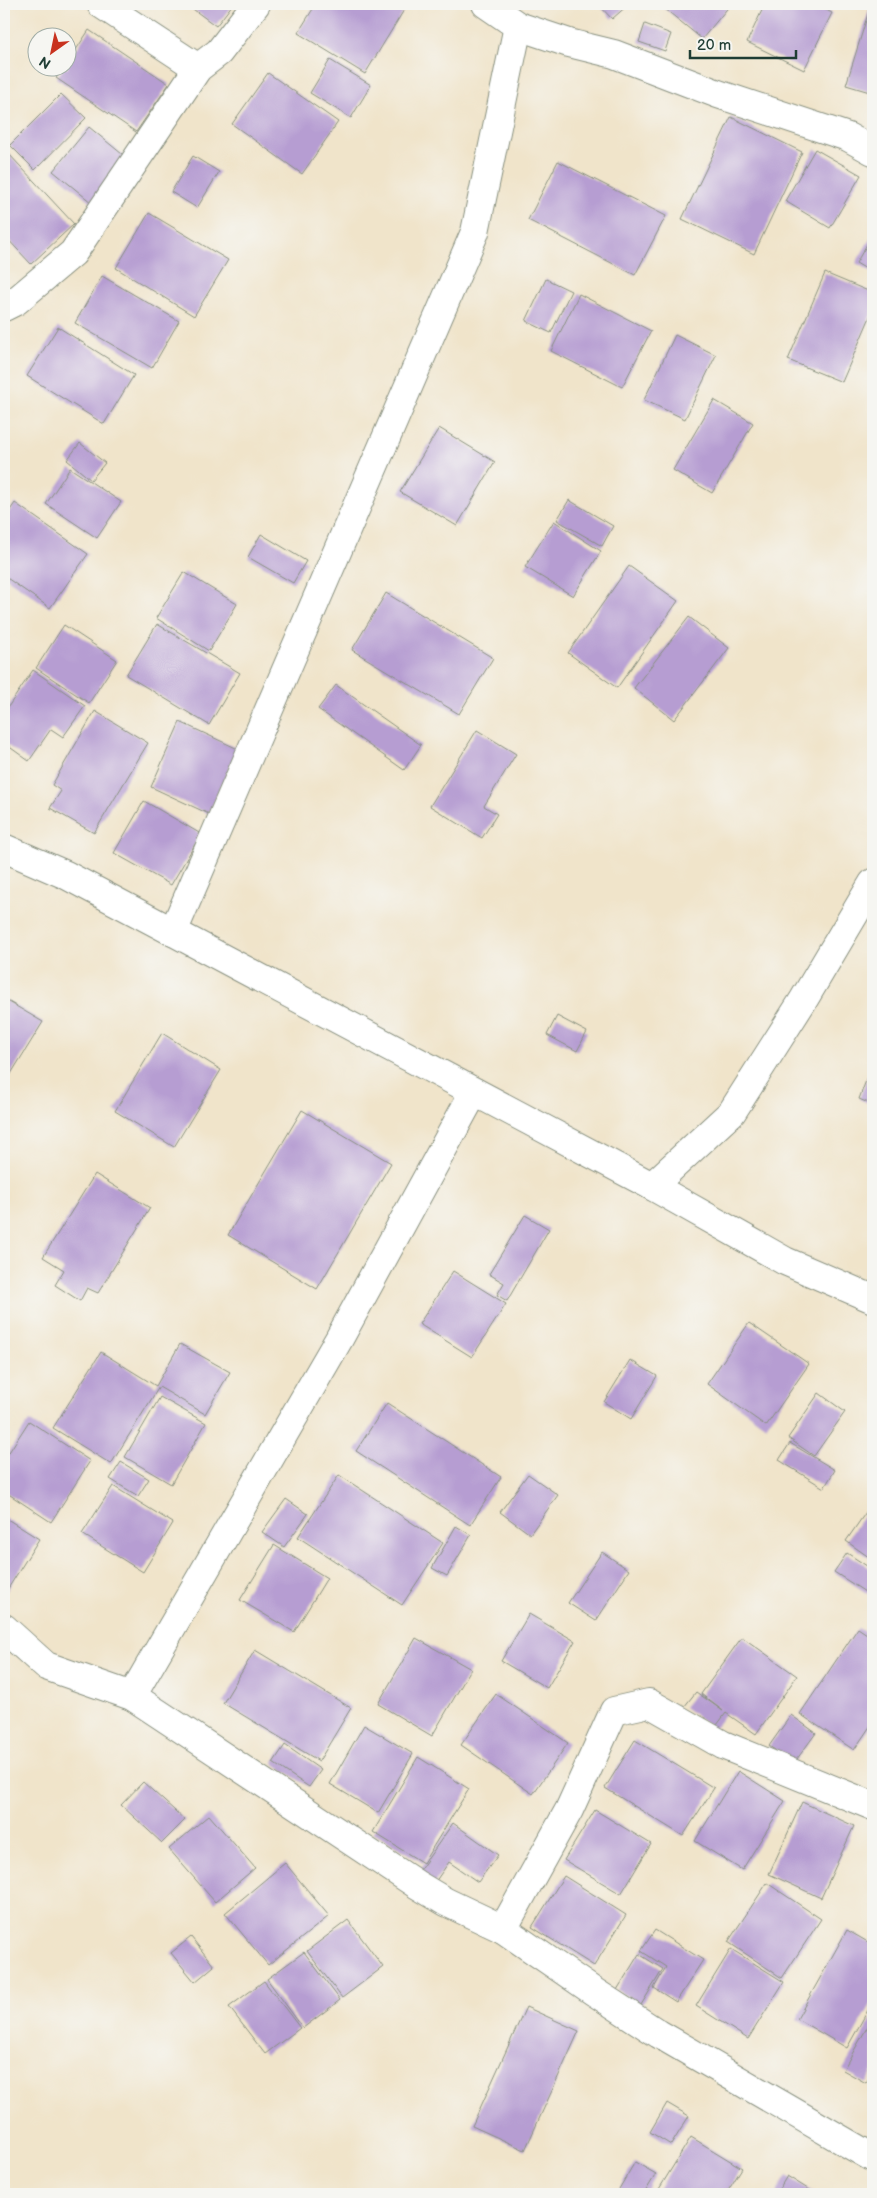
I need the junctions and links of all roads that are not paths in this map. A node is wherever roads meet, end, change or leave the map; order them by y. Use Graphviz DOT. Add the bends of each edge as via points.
graph roads {
  1 [pos="101,4"];
  2 [pos="256,4"];
  3 [pos="486,4"];
  4 [pos="518,26"];
  5 [pos="198,68"];
  6 [pos="873,151"];
  7 [pos="4,307"];
  8 [pos="4,848"];
  9 [pos="873,883"];
  10 [pos="174,932"];
  11 [pos="474,1092"];
  12 [pos="652,1186"];
  13 [pos="873,1299"];
  14 [pos="4,1628"];
  15 [pos="132,1696"];
  16 [pos="873,1806"];
  17 [pos="502,1929"];
  18 [pos="873,2158"];
  1 -- 5 [label="street"];
  2 -- 5 [label="street" via="219,52"];
  3 -- 4 [label="street"];
  4 -- 6 [label="street" via="614,54 718,94 848,138"];
  4 -- 10 [label="street" via="475,232"];
  5 -- 7 [label="street" via="73,253 16,302"];
  8 -- 10 [label="street" via="66,875"];
  9 -- 12 [label="street" via="732,1112"];
  10 -- 11 [label="street"];
  11 -- 12 [label="street"];
  11 -- 15 [label="street" via="339,1340"];
  12 -- 13 [label="street" via="784,1261"];
  14 -- 15 [label="street" via="46,1666"];
  15 -- 17 [label="street" via="416,1884"];
  16 -- 17 [label="street" via="723,1745 648,1704 614,1711 569,1810"];
  17 -- 18 [label="street" via="659,2034"];
}
